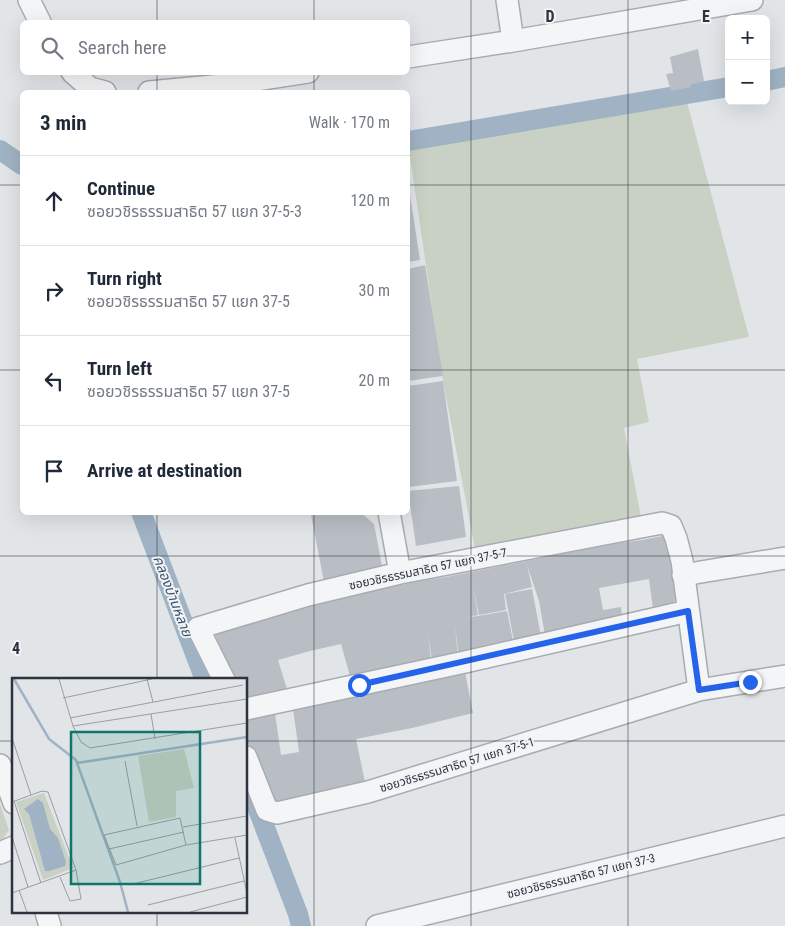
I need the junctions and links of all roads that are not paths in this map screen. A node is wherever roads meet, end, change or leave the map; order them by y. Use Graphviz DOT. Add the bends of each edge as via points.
graph roads {
  1 [pos="29,0"];
  2 [pos="507,0"];
  3 [pos="752,0"];
  4 [pos="39,20"];
  5 [pos="513,41"];
  6 [pos="410,57"];
  7 [pos="75,75"];
  8 [pos="290,75"];
  9 [pos="98,90"];
  10 [pos="174,90"];
  11 [pos="390,515"];
  12 [pos="785,558"];
  13 [pos="400,573"];
  14 [pos="683,575"];
  15 [pos="688,611"];
  16 [pos="785,676"];
  17 [pos="223,678"];
  18 [pos="699,690"];
  19 [pos="248,709"];
  20 [pos="248,762"];
  21 [pos="0,765"];
  22 [pos="12,798"];
  23 [pos="785,826"];
  24 [pos="12,848"];
  25 [pos="0,853"];
  26 [pos="377,926"];
  1 -- 4 [label="street"];
  2 -- 5 [label="street"];
  3 -- 5 [label="street"];
  5 -- 6 [label="street"];
  7 -- 9 [label="street" via="90,88"];
  8 -- 10 [label="street"];
  11 -- 13 [label="street"];
  12 -- 14 [label="street"];
  13 -- 14 [label="street, ซอยวชิรธรรมสาธิต 57 แยก 37-5-7" via="662,523 671,526 676,538"];
  13 -- 17 [label="street, ซอยวชิรธรรมสาธิต 57 แยก 37-5-7" via="308,595 198,628"];
  14 -- 15 [label="street"];
  15 -- 18 [label="street"];
  15 -- 19 [label="street"];
  16 -- 18 [label="street"];
  18 -- 20 [label="street, ซอยวชิรธรรมสาธิต 57 แยก 37-5-1" via="368,792 277,812 267,810"];
  21 -- 22 [label="street"];
  23 -- 26 [label="street, ซอยวชิรธรรมสาธิต 57 แยก 37-3"];
  24 -- 25 [label="street"];
}
